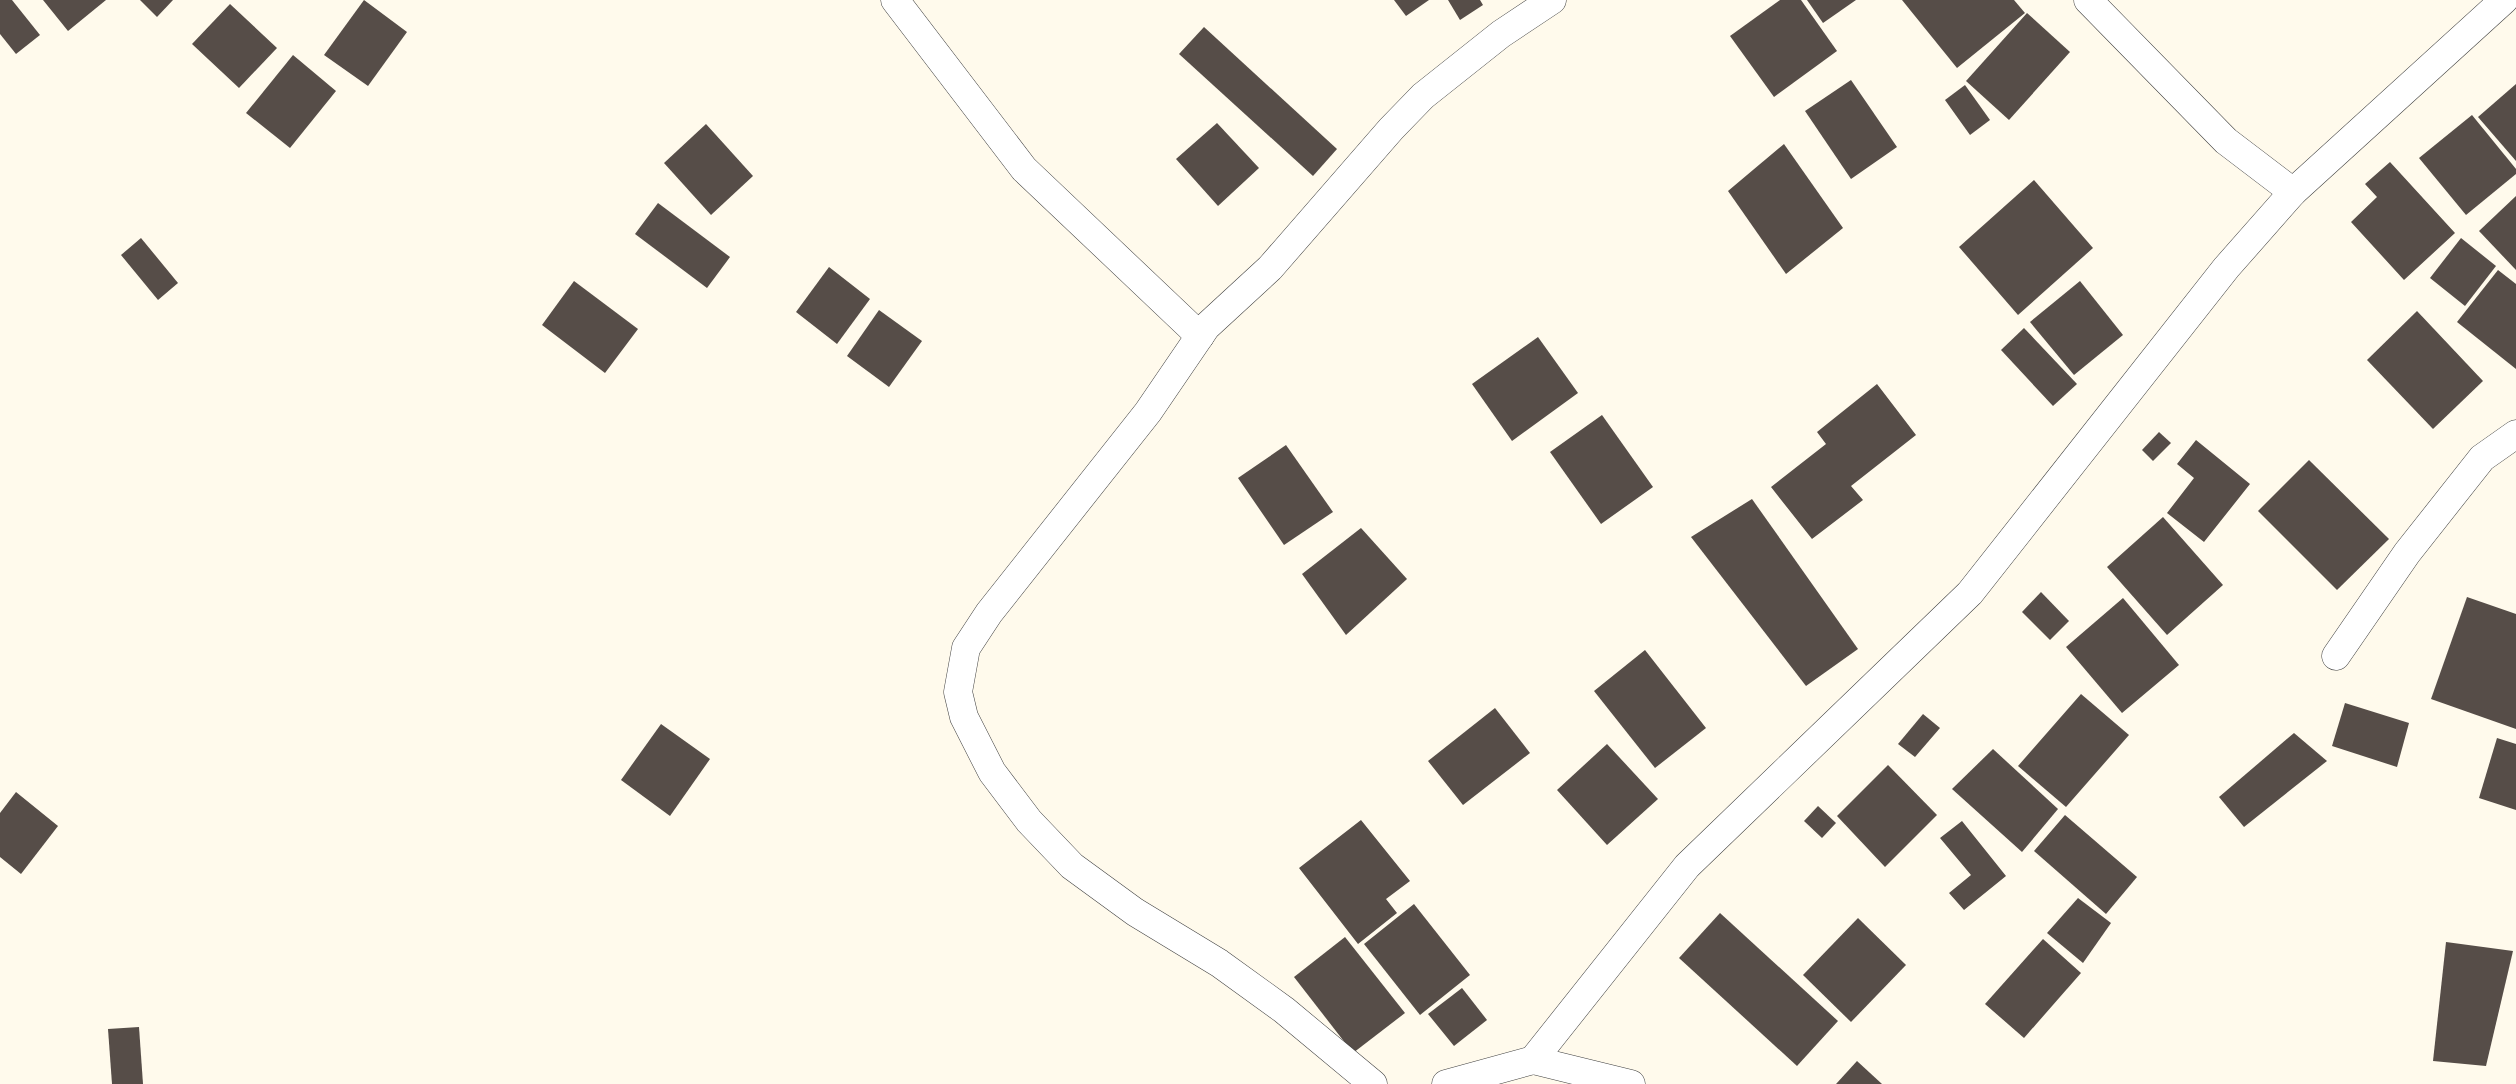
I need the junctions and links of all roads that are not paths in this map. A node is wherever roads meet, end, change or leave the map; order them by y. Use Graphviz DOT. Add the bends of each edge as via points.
graph roads {
  1 [pos="895,0"];
  2 [pos="1552,0"];
  3 [pos="2088,0"];
  4 [pos="2504,0"];
  5 [pos="2293,192"];
  6 [pos="1200,336"];
  7 [pos="2516,434"];
  8 [pos="2336,656"];
  9 [pos="1533,1060"];
  10 [pos="1373,1084"];
  11 [pos="1446,1084"];
  12 [pos="1631,1084"];
  1 -- 6 [label="street" via="1024,169"];
  2 -- 6 [label="street" via="1501,34 1423,96 1270,268"];
  3 -- 5 [label="street" via="2226,141"];
  4 -- 5 [label="street"];
  5 -- 9 [label="street" via="2226,268 1970,594 1687,866"];
  6 -- 10 [label="street" via="1148,412 984,620 966,648 958,692 964,717 992,772 1029,821 1072,866 1135,912 1284,1010"];
  7 -- 8 [label="street" via="2482,458 2407,553"];
  9 -- 11 [label="street"];
  9 -- 12 [label="street"];
}
